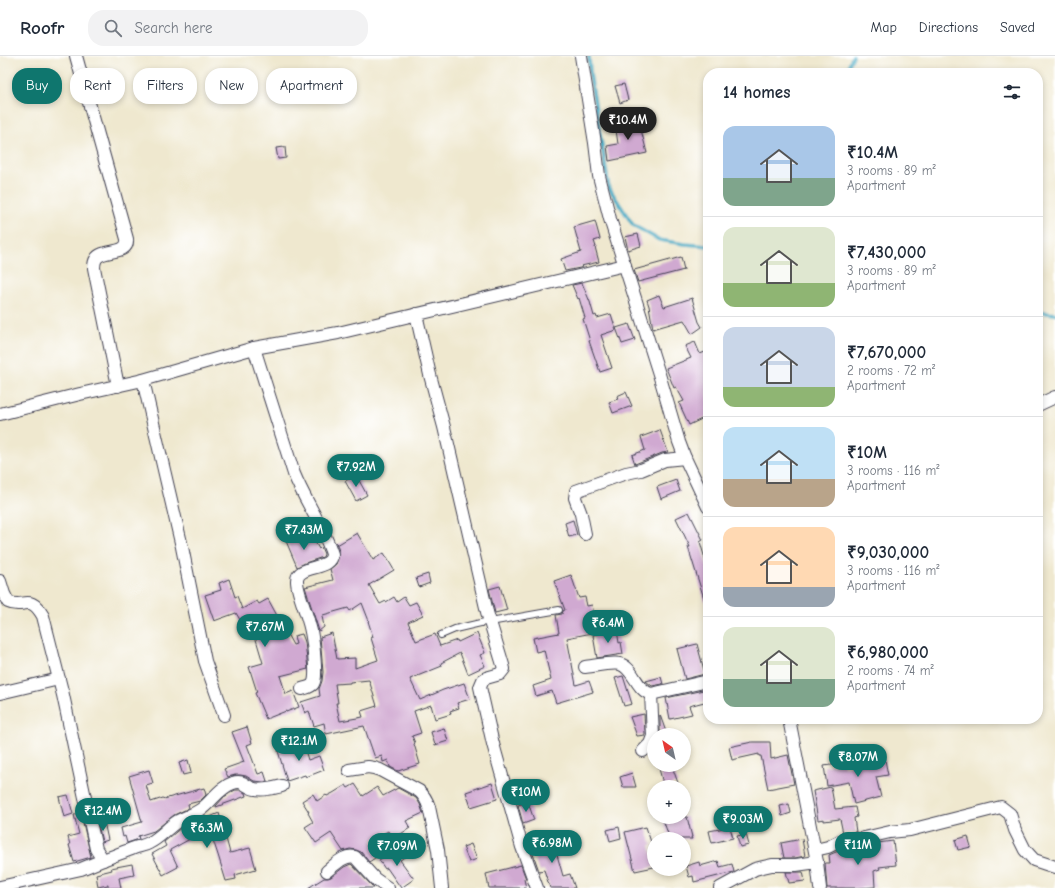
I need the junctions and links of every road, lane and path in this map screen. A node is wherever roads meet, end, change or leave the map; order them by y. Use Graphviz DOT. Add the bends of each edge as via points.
graph roads {
  1 [pos="76,56"];
  2 [pos="581,56"];
  3 [pos="624,265"];
  4 [pos="416,314"];
  5 [pos="254,348"];
  6 [pos="143,380"];
  7 [pos="118,386"];
  8 [pos="1055,397"];
  9 [pos="1043,402"];
  10 [pos="0,414"];
  11 [pos="685,458"];
  12 [pos="703,496"];
  13 [pos="585,534"];
  14 [pos="0,581"];
  15 [pos="560,610"];
  16 [pos="490,621"];
  17 [pos="441,635"];
  18 [pos="585,667"];
  19 [pos="59,679"];
  20 [pos="703,682"];
  21 [pos="302,689"];
  22 [pos="0,692"];
  23 [pos="651,694"];
  24 [pos="224,715"];
  25 [pos="790,724"];
  26 [pos="643,751"];
  27 [pos="349,770"];
  28 [pos="282,786"];
  29 [pos="816,856"];
  30 [pos="103,860"];
  31 [pos="1055,867"];
  32 [pos="327,871"];
  33 [pos="0,887"];
  34 [pos="388,888"];
  35 [pos="442,888"];
  36 [pos="537,888"];
  37 [pos="720,888"];
  38 [pos="820,888"];
  1 -- 7 [label="street" via="128,242 120,250 99,255 94,262"];
  2 -- 3 [label="street" via="599,176"];
  3 -- 4 [label="street"];
  3 -- 11 [label="street"];
  4 -- 5 [label="street" via="338,333"];
  4 -- 16 [label="street"];
  5 -- 6 [label="street"];
  5 -- 21 [label="street" via="300,490 332,554 329,562 304,571 297,579 312,635 315,658 314,682"];
  6 -- 7 [label="street"];
  6 -- 24 [label="street" via="182,547 205,661"];
  7 -- 10 [label="street"];
  8 -- 9 [label="street"];
  11 -- 12 [label="street"];
  11 -- 13 [label="street" via="665,460 576,491 575,498"];
  14 -- 19 [label="street" via="8,602 30,602 44,616"];
  15 -- 16 [label="lane"];
  16 -- 17 [label="lane"];
  16 -- 36 [label="street" via="504,668 500,674 483,680 480,687 522,847"];
  18 -- 23 [label="street" via="619,664 624,666 644,691"];
  19 -- 22 [label="street"];
  19 -- 30 [label="street" via="96,849"];
  20 -- 23 [label="street"];
  23 -- 26 [label="street" via="653,736"];
  25 -- 29 [label="street"];
  27 -- 35 [label="street" via="368,767 380,770 423,794 428,802 438,850"];
  28 -- 30 [label="street" via="255,789 243,782 234,782 220,790 204,807 174,824 149,843"];
  29 -- 31 [label="street" via="828,846 840,841 910,830 1001,806 1010,814 1015,830 1034,860"];
  29 -- 37 [label="street" via="796,865 772,865 754,869"];
  29 -- 38 [label="street"];
  30 -- 33 [label="street" via="81,869"];
  32 -- 34 [label="street" via="346,857 355,857 375,879"];
}
